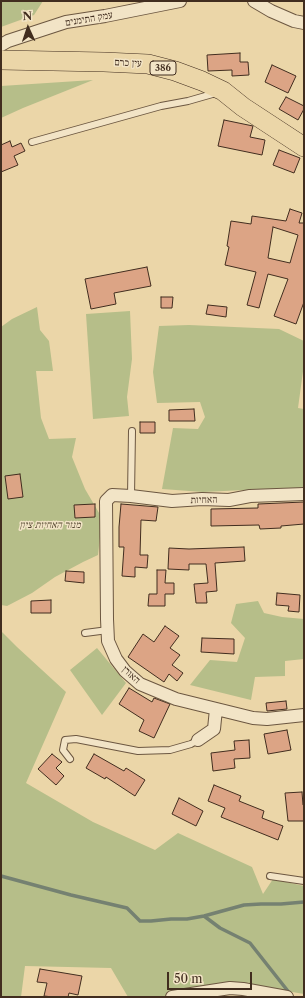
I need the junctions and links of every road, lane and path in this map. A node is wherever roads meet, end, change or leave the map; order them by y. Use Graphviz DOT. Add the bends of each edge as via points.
graph roads {
  1 [pos="180,1"];
  2 [pos="254,1"];
  3 [pos="304,23"];
  4 [pos="1,45"];
  5 [pos="1,60"];
  6 [pos="223,91"];
  7 [pos="32,142"];
  8 [pos="304,147"];
  9 [pos="132,431"];
  10 [pos="304,494"];
  11 [pos="131,496"];
  12 [pos="106,501"];
  13 [pos="108,630"];
  14 [pos="84,633"];
  15 [pos="216,709"];
  16 [pos="304,715"];
  17 [pos="198,740"];
  18 [pos="70,759"];
  19 [pos="270,876"];
  20 [pos="304,881"];
  21 [pos="172,997"];
  22 [pos="288,997"];
  1 -- 4 [label="street, עמק התימנים" via="66,22"];
  2 -- 3 [label="street" via="271,11"];
  5 -- 6 [label="main road, עין כרם / 386" via="148,64 175,71"];
  6 -- 7 [label="lane"];
  6 -- 8 [label="main road, עין כרם / 386"];
  9 -- 11 [label="lane"];
  10 -- 11 [label="street, האחיות" via="250,496 229,500 172,501"];
  11 -- 12 [label="street, האחיות" via="112,495"];
  12 -- 13 [label="street, האורן"];
  13 -- 14 [label="lane"];
  13 -- 15 [label="street, האורן" via="108,641 116,659 140,684 176,699"];
  15 -- 16 [label="street, האורן" via="267,719"];
  15 -- 17 [label="street" via="214,729"];
  17 -- 18 [label="lane" via="170,750 138,751 76,739 65,740 63,750"];
  19 -- 20 [label="lane"];
  21 -- 22 [label="street" via="230,988"];
}
